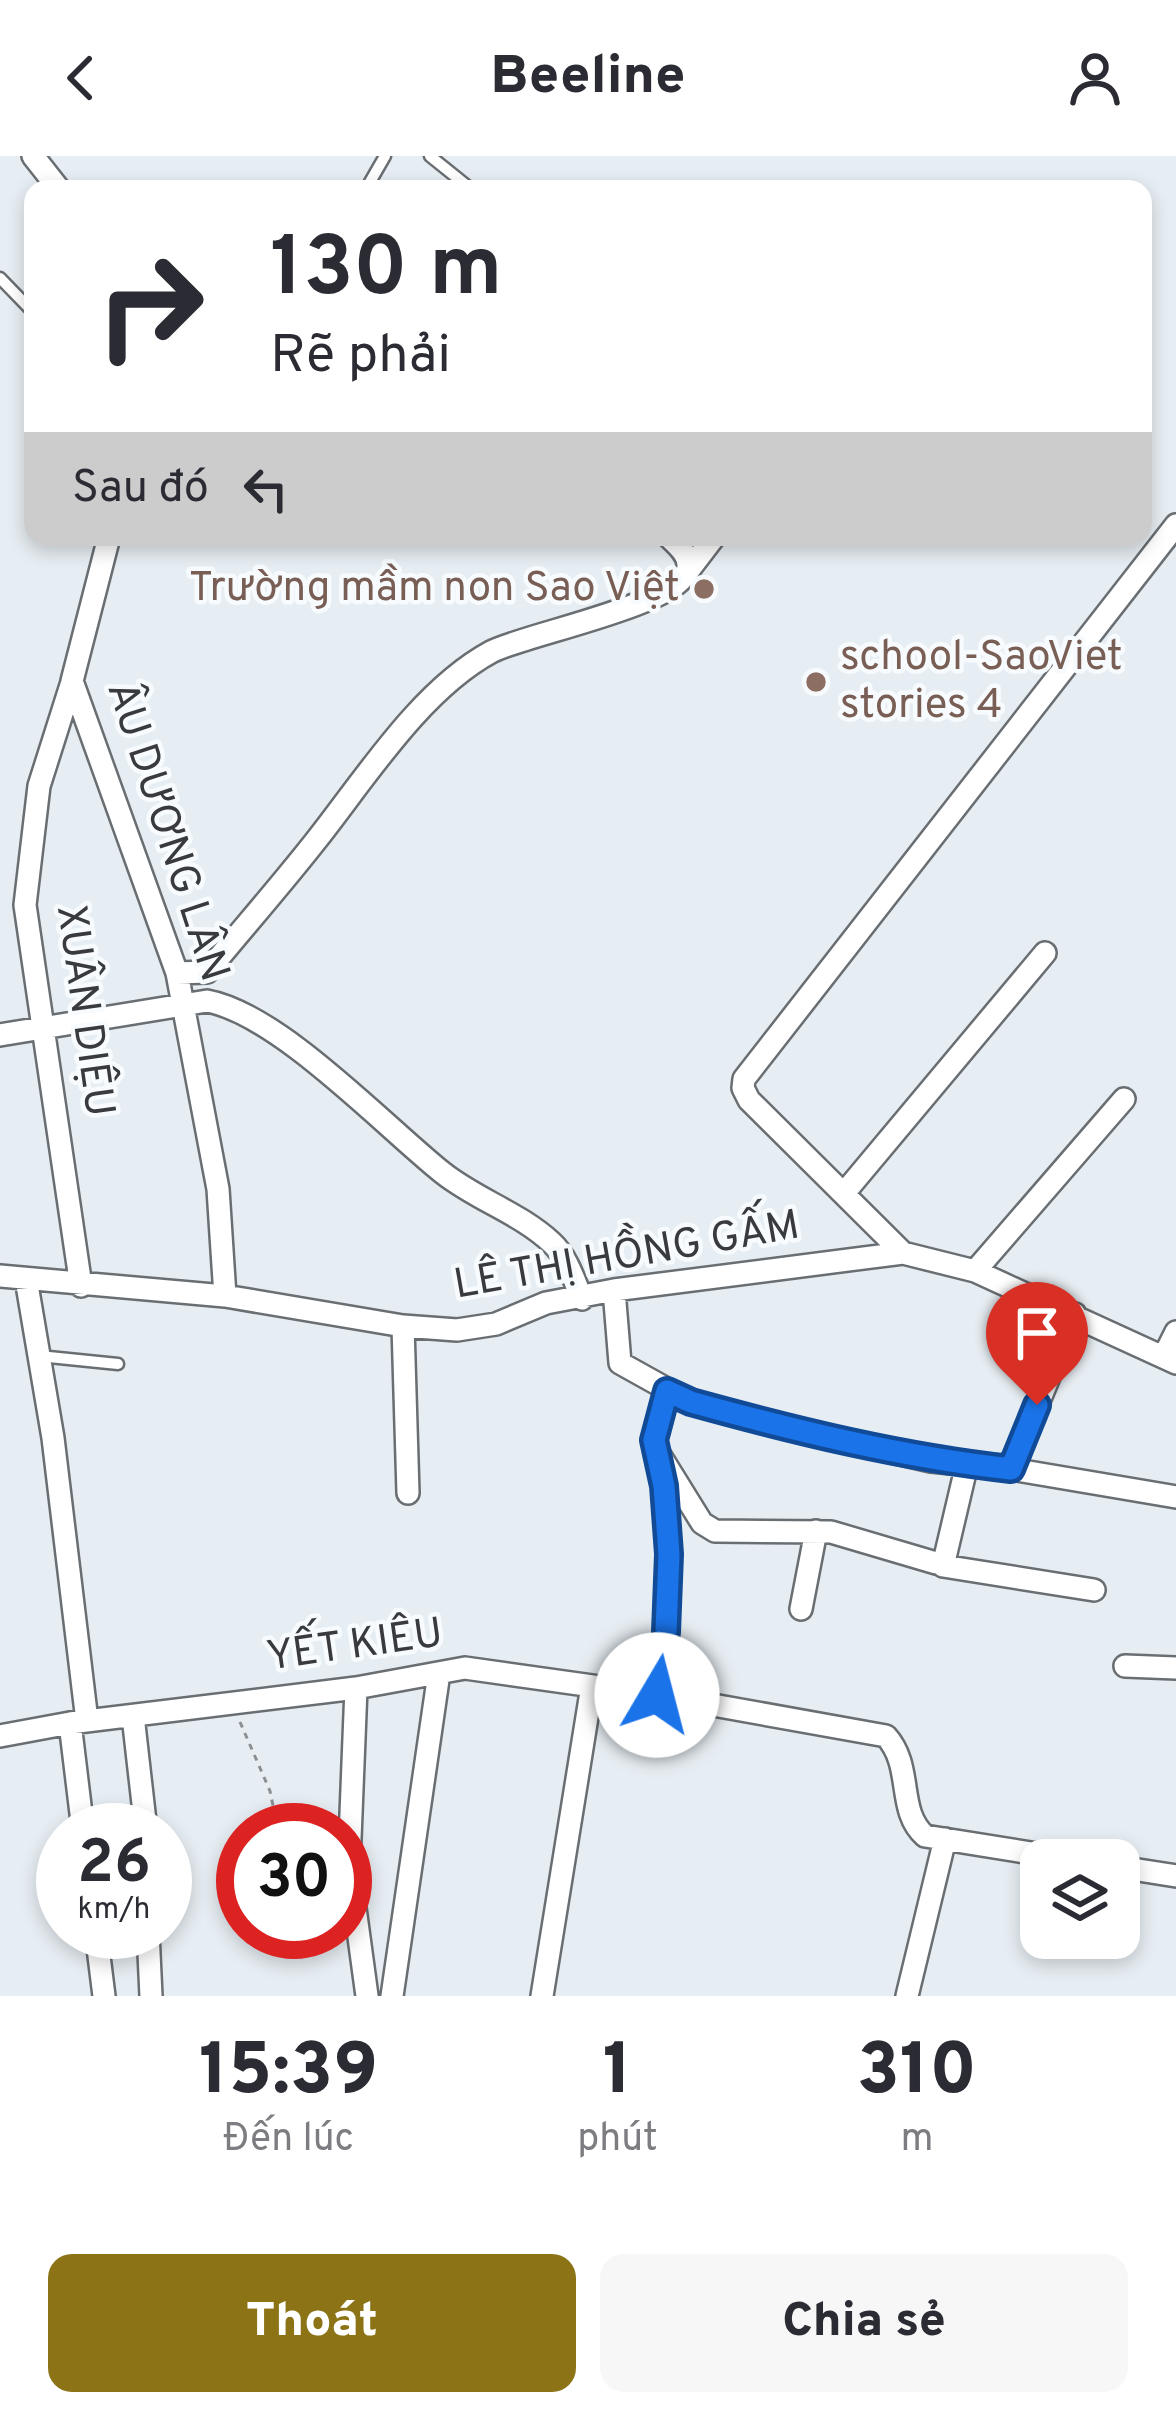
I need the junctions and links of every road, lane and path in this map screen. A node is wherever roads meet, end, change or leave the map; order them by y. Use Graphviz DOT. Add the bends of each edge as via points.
graph roads {
  1 [pos="33,156"];
  2 [pos="430,156"];
  3 [pos="52,180"];
  4 [pos="460,180"];
  5 [pos="0,278"];
  6 [pos="24,303"];
  7 [pos="1176,525"];
  8 [pos="107,546"];
  9 [pos="678,546"];
  10 [pos="707,546"];
  11 [pos="688,571"];
  12 [pos="72,681"];
  13 [pos="1045,953"];
  14 [pos="177,973"];
  15 [pos="184,1006"];
  16 [pos="45,1029"];
  17 [pos="0,1035"];
  18 [pos="1124,1099"];
  19 [pos="845,1192"];
  20 [pos="903,1253"];
  21 [pos="975,1271"];
  22 [pos="0,1276"];
  23 [pos="26,1279"];
  24 [pos="81,1286"];
  25 [pos="614,1290"];
  26 [pos="225,1296"];
  27 [pos="582,1299"];
  28 [pos="1075,1314"];
  29 [pos="403,1326"];
  30 [pos="1176,1332"];
  31 [pos="39,1356"];
  32 [pos="1170,1360"];
  33 [pos="118,1364"];
  34 [pos="667,1391"];
  35 [pos="658,1452"];
  36 [pos="967,1464"];
  37 [pos="1011,1469"];
  38 [pos="408,1493"];
  39 [pos="1176,1497"];
  40 [pos="816,1531"];
  41 [pos="935,1563"];
  42 [pos="1094,1590"];
  43 [pos="801,1609"];
  44 [pos="1125,1666"];
  45 [pos="1176,1668"];
  46 [pos="439,1673"];
  47 [pos="592,1686"];
  48 [pos="356,1688"];
  49 [pos="657,1695"];
  50 [pos="232,1704"];
  51 [pos="133,1716"];
  52 [pos="79,1722"];
  53 [pos="0,1736"];
  54 [pos="82,1803"];
  55 [pos="143,1803"];
  56 [pos="272,1803"];
  57 [pos="945,1839"];
  58 [pos="1020,1851"];
  59 [pos="1140,1870"];
  60 [pos="1176,1876"];
  61 [pos="99,1959"];
  62 [pos="149,1959"];
  63 [pos="104,1996"];
  64 [pos="151,1996"];
  65 [pos="367,1996"];
  66 [pos="392,1996"];
  67 [pos="542,1996"];
  68 [pos="907,1996"];
  1 -- 3 [label="street"];
  2 -- 4 [label="lane"];
  5 -- 6 [label="lane"];
  7 -- 19 [label="street" via="744,1078 748,1100"];
  8 -- 12 [label="street, ÂU DƯƠNG LÂN"];
  9 -- 11 [label="street"];
  10 -- 11 [label="street"];
  11 -- 14 [label="street" via="647,602 492,652 445,687 207,972"];
  12 -- 14 [label="street, ÂU DƯƠNG LÂN"];
  12 -- 16 [label="street, XUÂN DIỆU" via="39,786 25,905"];
  13 -- 19 [label="street"];
  14 -- 15 [label="street, ÂU DƯƠNG LÂN"];
  15 -- 16 [label="street"];
  15 -- 26 [label="street, ÂU DƯƠNG LÂN" via="218,1189"];
  15 -- 27 [label="street" via="230,1005 294,1049 446,1175 556,1246"];
  16 -- 17 [label="street"];
  16 -- 24 [label="street, XUÂN DIỆU"];
  18 -- 21 [label="street"];
  19 -- 20 [label="street"];
  20 -- 21 [label="street, LÊ THỊ HỒNG GẤM"];
  20 -- 25 [label="street, LÊ THỊ HỒNG GẤM"];
  21 -- 28 [label="street, LÊ THỊ HỒNG GẤM"];
  22 -- 23 [label="street, LÊ THỊ HỒNG GẤM"];
  23 -- 24 [label="street, LÊ THỊ HỒNG GẤM"];
  23 -- 31 [label="street"];
  24 -- 26 [label="street, LÊ THỊ HỒNG GẤM"];
  25 -- 27 [label="street, LÊ THỊ HỒNG GẤM"];
  25 -- 34 [label="street" via="620,1364"];
  26 -- 29 [label="street, LÊ THỊ HỒNG GẤM"];
  27 -- 29 [label="street, LÊ THỊ HỒNG GẤM" via="457,1330"];
  28 -- 32 [label="street, LÊ THỊ HỒNG GẤM"];
  28 -- 37 [label="street"];
  29 -- 38 [label="street"];
  30 -- 32 [label="street"];
  31 -- 33 [label="lane"];
  31 -- 52 [label="street"];
  34 -- 35 [label="street" via="654,1433"];
  34 -- 36 [label="street" via="809,1433"];
  35 -- 40 [label="street" via="708,1528"];
  35 -- 49 [label="street" via="669,1554"];
  36 -- 37 [label="street"];
  36 -- 42 [label="street" via="943,1566"];
  37 -- 39 [label="street"];
  40 -- 41 [label="street"];
  40 -- 43 [label="street"];
  44 -- 45 [label="street"];
  46 -- 47 [label="street, YẾT KIÊU" via="465,1668"];
  46 -- 48 [label="street, YẾT KIÊU"];
  46 -- 66 [label="street"];
  47 -- 49 [label="street, YẾT KIÊU"];
  47 -- 67 [label="street"];
  48 -- 50 [label="street, YẾT KIÊU"];
  48 -- 65 [label="street" via="349,1864"];
  49 -- 57 [label="street, YẾT KIÊU" via="886,1736 902,1757 911,1822 925,1836"];
  50 -- 51 [label="street, YẾT KIÊU"];
  50 -- 56 [label="path"];
  51 -- 52 [label="street, YẾT KIÊU"];
  51 -- 55 [label="street"];
  52 -- 53 [label="street, YẾT KIÊU"];
  52 -- 54 [label="street"];
  57 -- 58 [label="street"];
  57 -- 68 [label="street"];
  59 -- 60 [label="street"];
  61 -- 63 [label="street"];
  62 -- 64 [label="street"];
}
